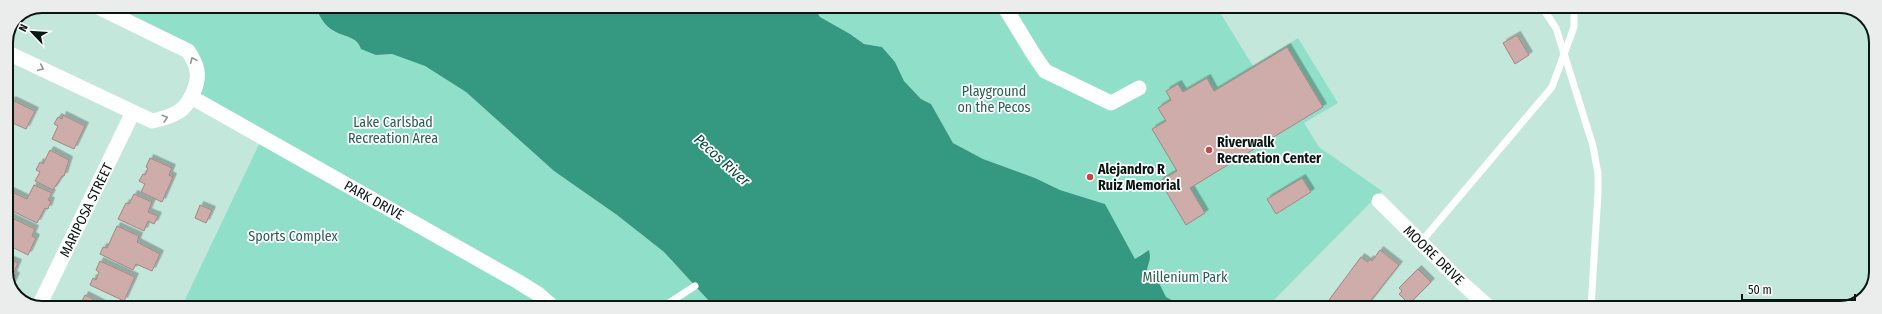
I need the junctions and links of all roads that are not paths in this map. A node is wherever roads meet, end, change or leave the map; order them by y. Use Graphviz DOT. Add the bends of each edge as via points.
graph roads {
  1 [pos="110,13"];
  2 [pos="1008,13"];
  3 [pos="1546,13"];
  4 [pos="1574,13"];
  5 [pos="1565,56"];
  6 [pos="13,59"];
  7 [pos="1139,88"];
  8 [pos="191,97"];
  9 [pos="133,112"];
  10 [pos="1379,201"];
  11 [pos="1421,242"];
  12 [pos="695,286"];
  13 [pos="41,301"];
  14 [pos="546,301"];
  15 [pos="672,301"];
  16 [pos="1483,301"];
  17 [pos="1591,301"];
  8 -- 1 [label="street, one-way" via="198,72 188,51"];
  2 -- 7 [label="street" via="1045,71 1111,103"];
  3 -- 5 [label="lane" via="1556,28"];
  4 -- 5 [label="lane" via="1574,27"];
  5 -- 11 [label="lane" via="1552,87"];
  5 -- 17 [label="lane" via="1593,146 1598,174"];
  6 -- 9 [label="street, one-way"];
  9 -- 8 [label="street, one-way" via="152,121 166,119 180,111"];
  8 -- 14 [label="street, PARK DRIVE" via="517,281"];
  9 -- 13 [label="street, MARIPOSA STREET"];
  10 -- 11 [label="street, MOORE DRIVE"];
  11 -- 16 [label="street, MOORE DRIVE"];
  12 -- 15 [label="lane"];
}
